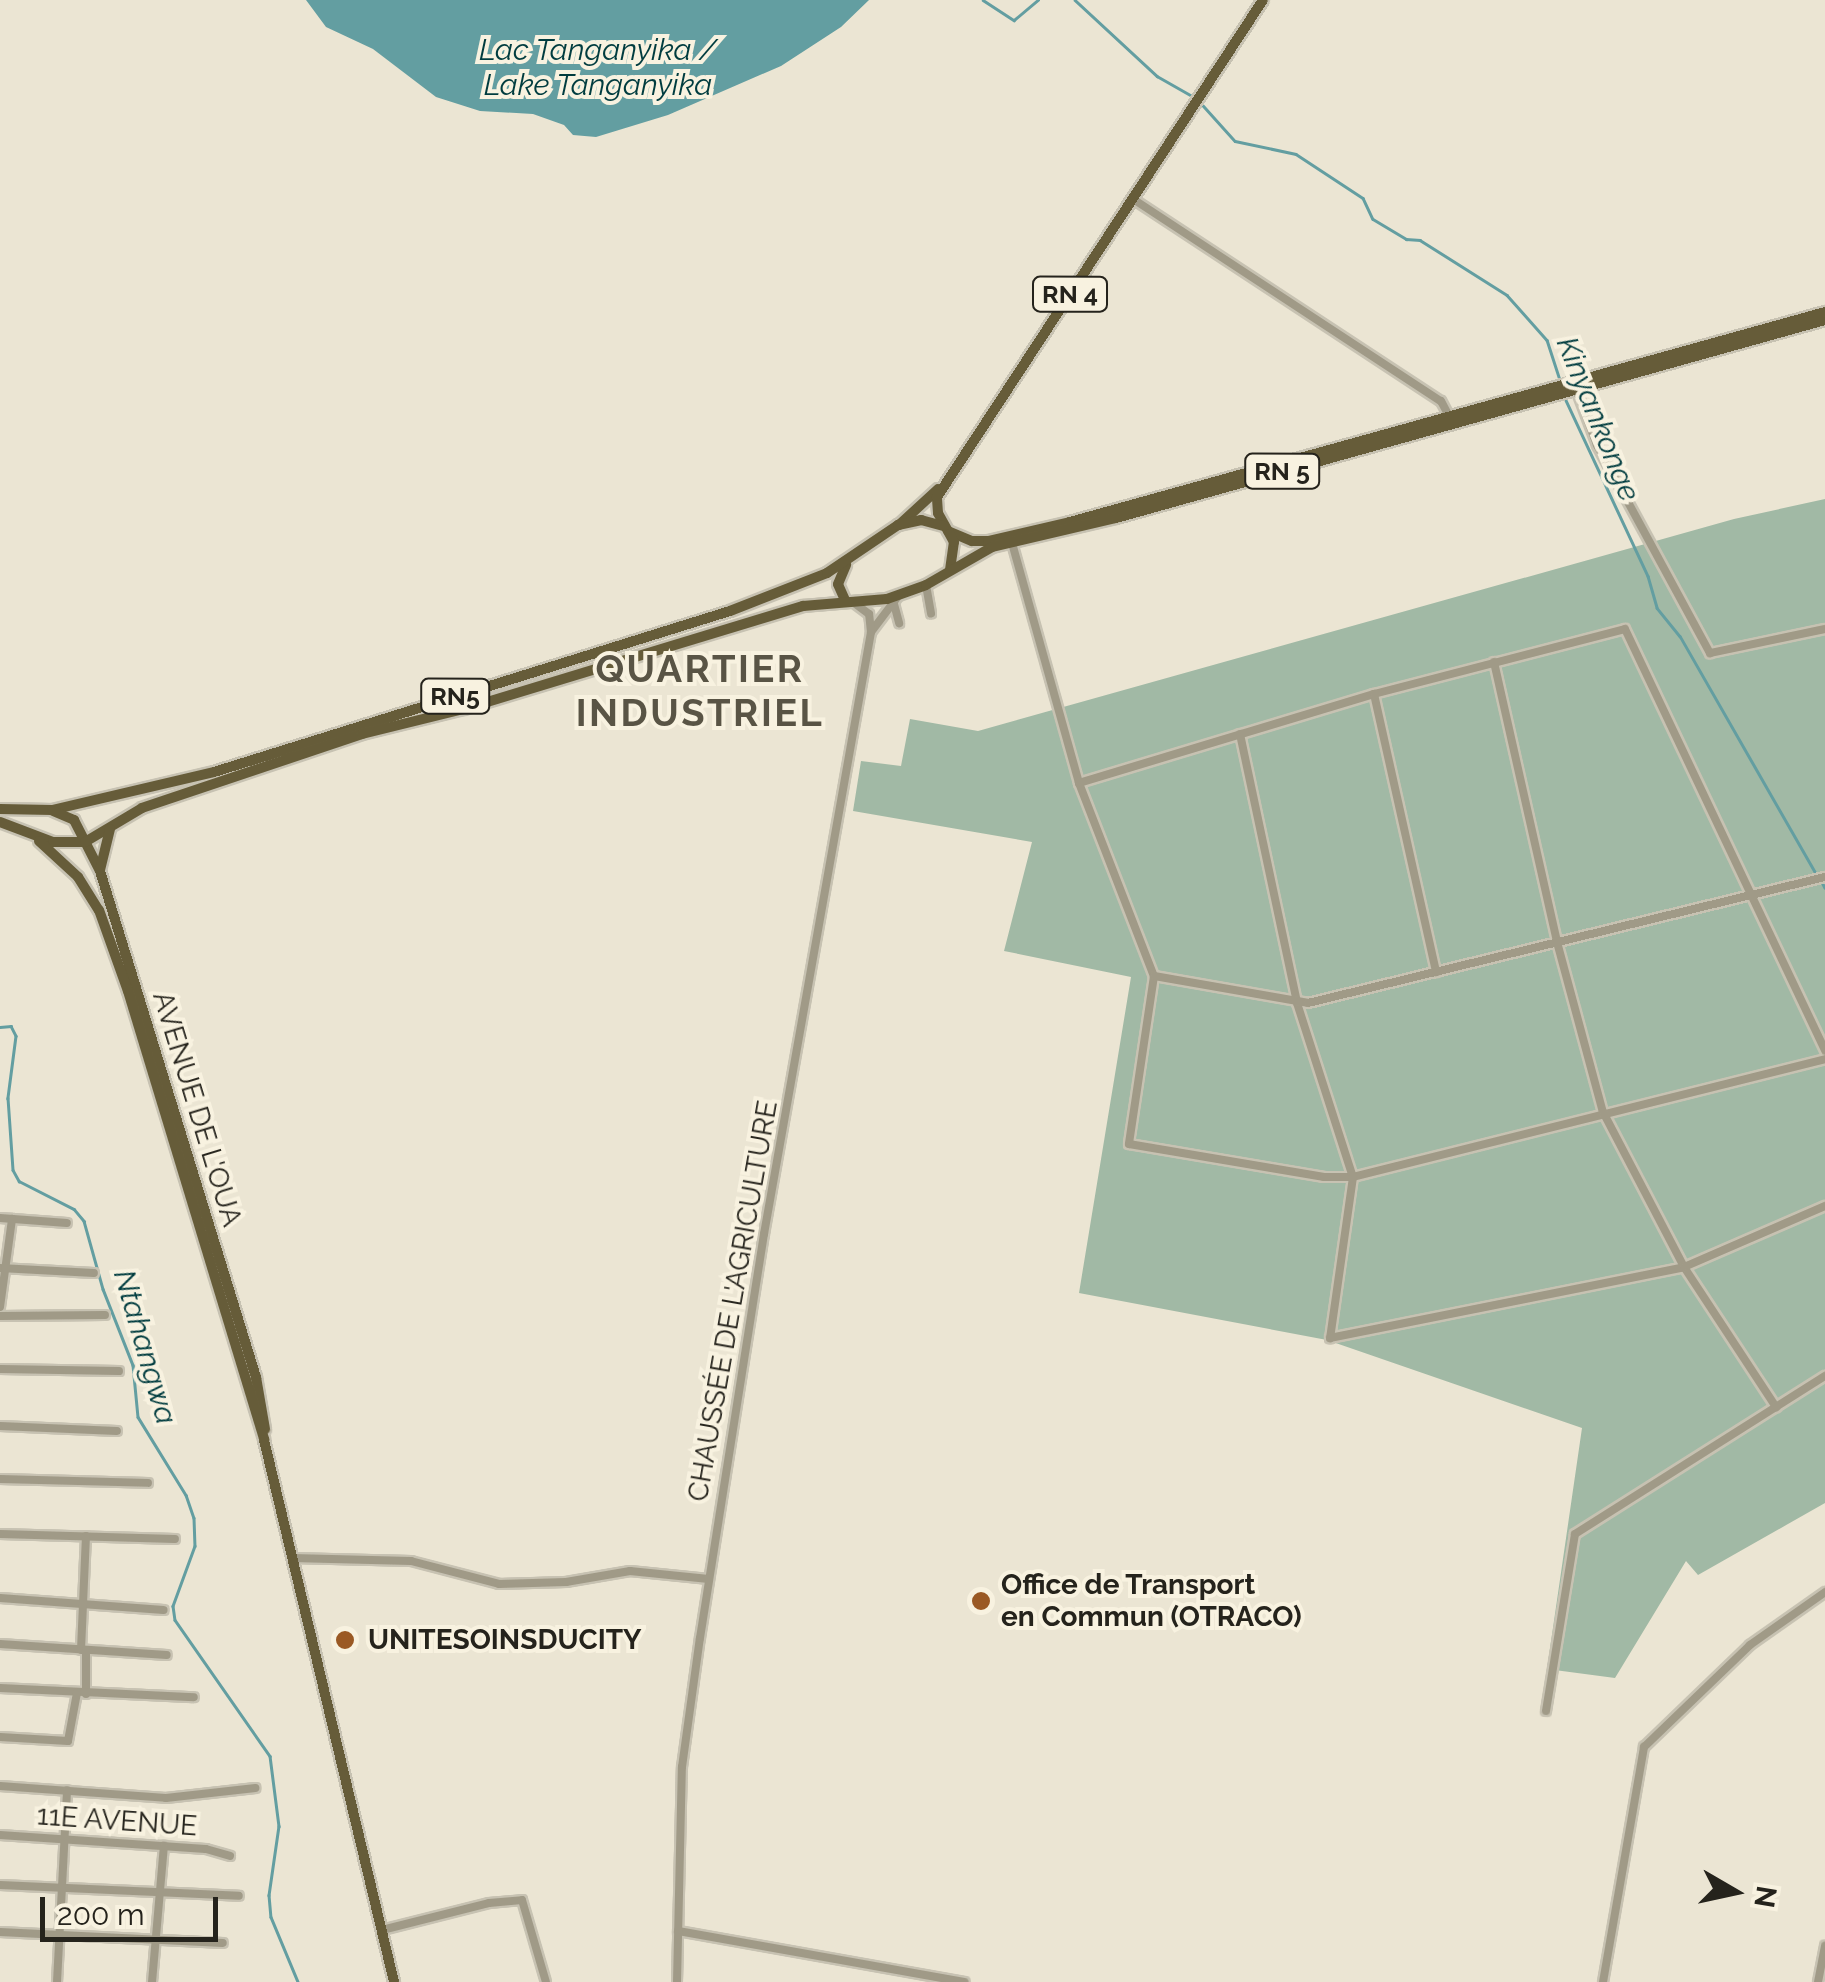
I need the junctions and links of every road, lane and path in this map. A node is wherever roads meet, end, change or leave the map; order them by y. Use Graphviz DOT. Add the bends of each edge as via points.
graph roads {
  1 [pos="1263,0"];
  2 [pos="1133,198"];
  3 [pos="1825,316"];
  4 [pos="1565,389"];
  5 [pos="1451,420"];
  6 [pos="945,482"];
  7 [pos="898,525"];
  8 [pos="946,528"];
  9 [pos="1007,542"];
  10 [pos="850,560"];
  11 [pos="950,571"];
  12 [pos="926,585"];
  13 [pos="897,600"];
  14 [pos="849,601"];
  15 [pos="931,614"];
  16 [pos="899,622"];
  17 [pos="1825,629"];
  18 [pos="872,632"];
  19 [pos="594,653"];
  20 [pos="1494,662"];
  21 [pos="599,668"];
  22 [pos="1374,694"];
  23 [pos="1240,734"];
  24 [pos="249,768"];
  25 [pos="1079,782"];
  26 [pos="0,809"];
  27 [pos="52,810"];
  28 [pos="40,811"];
  29 [pos="0,822"];
  30 [pos="113,824"];
  31 [pos="31,834"];
  32 [pos="85,842"];
  33 [pos="100,871"];
  34 [pos="1825,876"];
  35 [pos="1750,894"];
  36 [pos="1557,942"];
  37 [pos="1436,972"];
  38 [pos="1154,976"];
  39 [pos="1296,1003"];
  40 [pos="1825,1055"];
  41 [pos="1603,1112"];
  42 [pos="1353,1177"];
  43 [pos="1825,1206"];
  44 [pos="0,1218"];
  45 [pos="12,1219"];
  46 [pos="67,1223"];
  47 [pos="1684,1267"];
  48 [pos="1,1268"];
  49 [pos="94,1273"];
  50 [pos="0,1307"];
  51 [pos="105,1315"];
  52 [pos="0,1316"];
  53 [pos="0,1369"];
  54 [pos="119,1371"];
  55 [pos="1825,1376"];
  56 [pos="252,1379"];
  57 [pos="1776,1407"];
  58 [pos="0,1426"];
  59 [pos="116,1431"];
  60 [pos="0,1479"];
  61 [pos="148,1483"];
  62 [pos="0,1534"];
  63 [pos="86,1536"];
  64 [pos="175,1539"];
  65 [pos="292,1558"];
  66 [pos="709,1580"];
  67 [pos="1825,1592"];
  68 [pos="0,1598"];
  69 [pos="85,1604"];
  70 [pos="164,1610"];
  71 [pos="0,1644"];
  72 [pos="83,1650"];
  73 [pos="168,1655"];
  74 [pos="0,1688"];
  75 [pos="80,1695"];
  76 [pos="194,1696"];
  77 [pos="155,1702"];
  78 [pos="1546,1712"];
  79 [pos="0,1737"];
  80 [pos="0,1786"];
  81 [pos="255,1788"];
  82 [pos="67,1790"];
  83 [pos="0,1836"];
  84 [pos="64,1840"];
  85 [pos="164,1846"];
  86 [pos="230,1856"];
  87 [pos="0,1884"];
  88 [pos="62,1889"];
  89 [pos="161,1893"];
  90 [pos="239,1896"];
  91 [pos="382,1930"];
  92 [pos="0,1932"];
  93 [pos="678,1932"];
  94 [pos="59,1936"];
  95 [pos="157,1940"];
  96 [pos="223,1942"];
  97 [pos="1825,1946"];
  98 [pos="58,1982"];
  99 [pos="152,1982"];
  100 [pos="394,1982"];
  101 [pos="546,1982"];
  102 [pos="677,1982"];
  103 [pos="965,1982"];
  104 [pos="1602,1982"];
  105 [pos="1818,1982"];
  1 -- 2 [label="main road, RN 4"];
  2 -- 5 [label="street" via="1441,402"];
  2 -- 6 [label="main road, RN 4"];
  3 -- 4 [label="main road, RN 5"];
  4 -- 5 [label="main road, RN 5"];
  4 -- 17 [label="street" via="1710,653"];
  5 -- 9 [label="main road, RN 5"];
  6 -- 7 [label="main road, RN 4"];
  6 -- 8 [label="main road" via="936,505"];
  7 -- 8 [label="main road" via="921,520"];
  7 -- 10 [label="main road, RN5"];
  8 -- 9 [label="main road" via="972,541"];
  8 -- 11 [label="main road" via="955,550"];
  9 -- 11 [label="main road, RN5"];
  9 -- 25 [label="street"];
  10 -- 14 [label="main road" via="838,578"];
  10 -- 19 [label="main road, RN5" via="730,610"];
  11 -- 12 [label="main road, RN5"];
  12 -- 13 [label="main road, RN5"];
  12 -- 15 [label="street"];
  13 -- 14 [label="main road, RN5"];
  13 -- 16 [label="street"];
  13 -- 18 [label="street, CHAUSSÉE DE L'AGRICULTURE"];
  14 -- 18 [label="street" via="869,614"];
  14 -- 21 [label="main road, RN5" via="802,606"];
  18 -- 66 [label="street, CHAUSSÉE DE L'AGRICULTURE"];
  19 -- 21 [label="main road"];
  19 -- 24 [label="main road, RN5"];
  20 -- 22 [label="street"];
  20 -- 35 [label="street" via="1625,629"];
  20 -- 36 [label="street"];
  21 -- 24 [label="main road, RN5"];
  22 -- 23 [label="street"];
  22 -- 37 [label="street"];
  23 -- 25 [label="street"];
  23 -- 39 [label="street"];
  24 -- 27 [label="main road, RN5"];
  24 -- 30 [label="main road, RN5"];
  25 -- 38 [label="street"];
  26 -- 28 [label="main road, RN5"];
  27 -- 28 [label="main road, RN5"];
  27 -- 32 [label="main road, AVENUE DE L'OUA" via="74,820"];
  28 -- 31 [label="main road" via="30,820"];
  29 -- 31 [label="main road"];
  30 -- 32 [label="main road, RN5"];
  30 -- 33 [label="main road"];
  31 -- 32 [label="main road"];
  31 -- 56 [label="main road, AVENUE DE L'OUA" via="78,877 106,926"];
  32 -- 33 [label="main road, AVENUE DE L'OUA"];
  33 -- 56 [label="main road, AVENUE DE L'OUA"];
  34 -- 35 [label="street"];
  35 -- 36 [label="street"];
  35 -- 40 [label="street"];
  36 -- 37 [label="street"];
  36 -- 41 [label="street"];
  37 -- 39 [label="street"];
  38 -- 39 [label="street"];
  38 -- 42 [label="street" via="1128,1144"];
  39 -- 42 [label="street"];
  40 -- 41 [label="street"];
  41 -- 42 [label="street"];
  41 -- 47 [label="street"];
  42 -- 47 [label="street" via="1330,1338"];
  43 -- 47 [label="street"];
  44 -- 45 [label="street"];
  45 -- 46 [label="street"];
  45 -- 48 [label="street"];
  47 -- 57 [label="street"];
  48 -- 49 [label="street"];
  48 -- 50 [label="street"];
  51 -- 52 [label="street"];
  53 -- 54 [label="street"];
  55 -- 57 [label="street"];
  56 -- 65 [label="main road, AVENUE DE L'OUA" via="264,1409 264,1440"];
  57 -- 78 [label="street" via="1575,1534"];
  58 -- 59 [label="street"];
  60 -- 61 [label="street"];
  62 -- 63 [label="street"];
  63 -- 64 [label="street"];
  63 -- 69 [label="street"];
  65 -- 66 [label="street" via="411,1561 500,1584 566,1582 630,1570"];
  65 -- 91 [label="main road, AVENUE DE L'OUA"];
  66 -- 93 [label="street, CHAUSSÉE DE L'AGRICULTURE" via="682,1767"];
  67 -- 104 [label="street" via="1750,1646 1644,1747"];
  68 -- 69 [label="street"];
  69 -- 70 [label="street"];
  69 -- 72 [label="street"];
  71 -- 72 [label="street"];
  72 -- 73 [label="street"];
  72 -- 75 [label="street"];
  74 -- 75 [label="street"];
  75 -- 76 [label="street"];
  75 -- 77 [label="street"];
  75 -- 79 [label="street" via="68,1741"];
  80 -- 82 [label="street"];
  81 -- 82 [label="street" via="166,1798"];
  82 -- 84 [label="street"];
  83 -- 84 [label="street, 11E AVENUE"];
  84 -- 85 [label="street, 11E AVENUE"];
  84 -- 88 [label="street"];
  85 -- 86 [label="street, 11E AVENUE"];
  85 -- 89 [label="street"];
  87 -- 88 [label="street"];
  88 -- 89 [label="street"];
  88 -- 94 [label="street"];
  89 -- 90 [label="street"];
  89 -- 95 [label="street"];
  91 -- 100 [label="main road, AVENUE DE L'OUA"];
  91 -- 101 [label="street" via="522,1900"];
  92 -- 94 [label="street"];
  93 -- 102 [label="street, CHAUSSÉE DE L'AGRICULTURE"];
  93 -- 103 [label="street"];
  94 -- 95 [label="street"];
  94 -- 98 [label="street"];
  95 -- 96 [label="street"];
  95 -- 99 [label="street"];
  97 -- 105 [label="street"];
}
